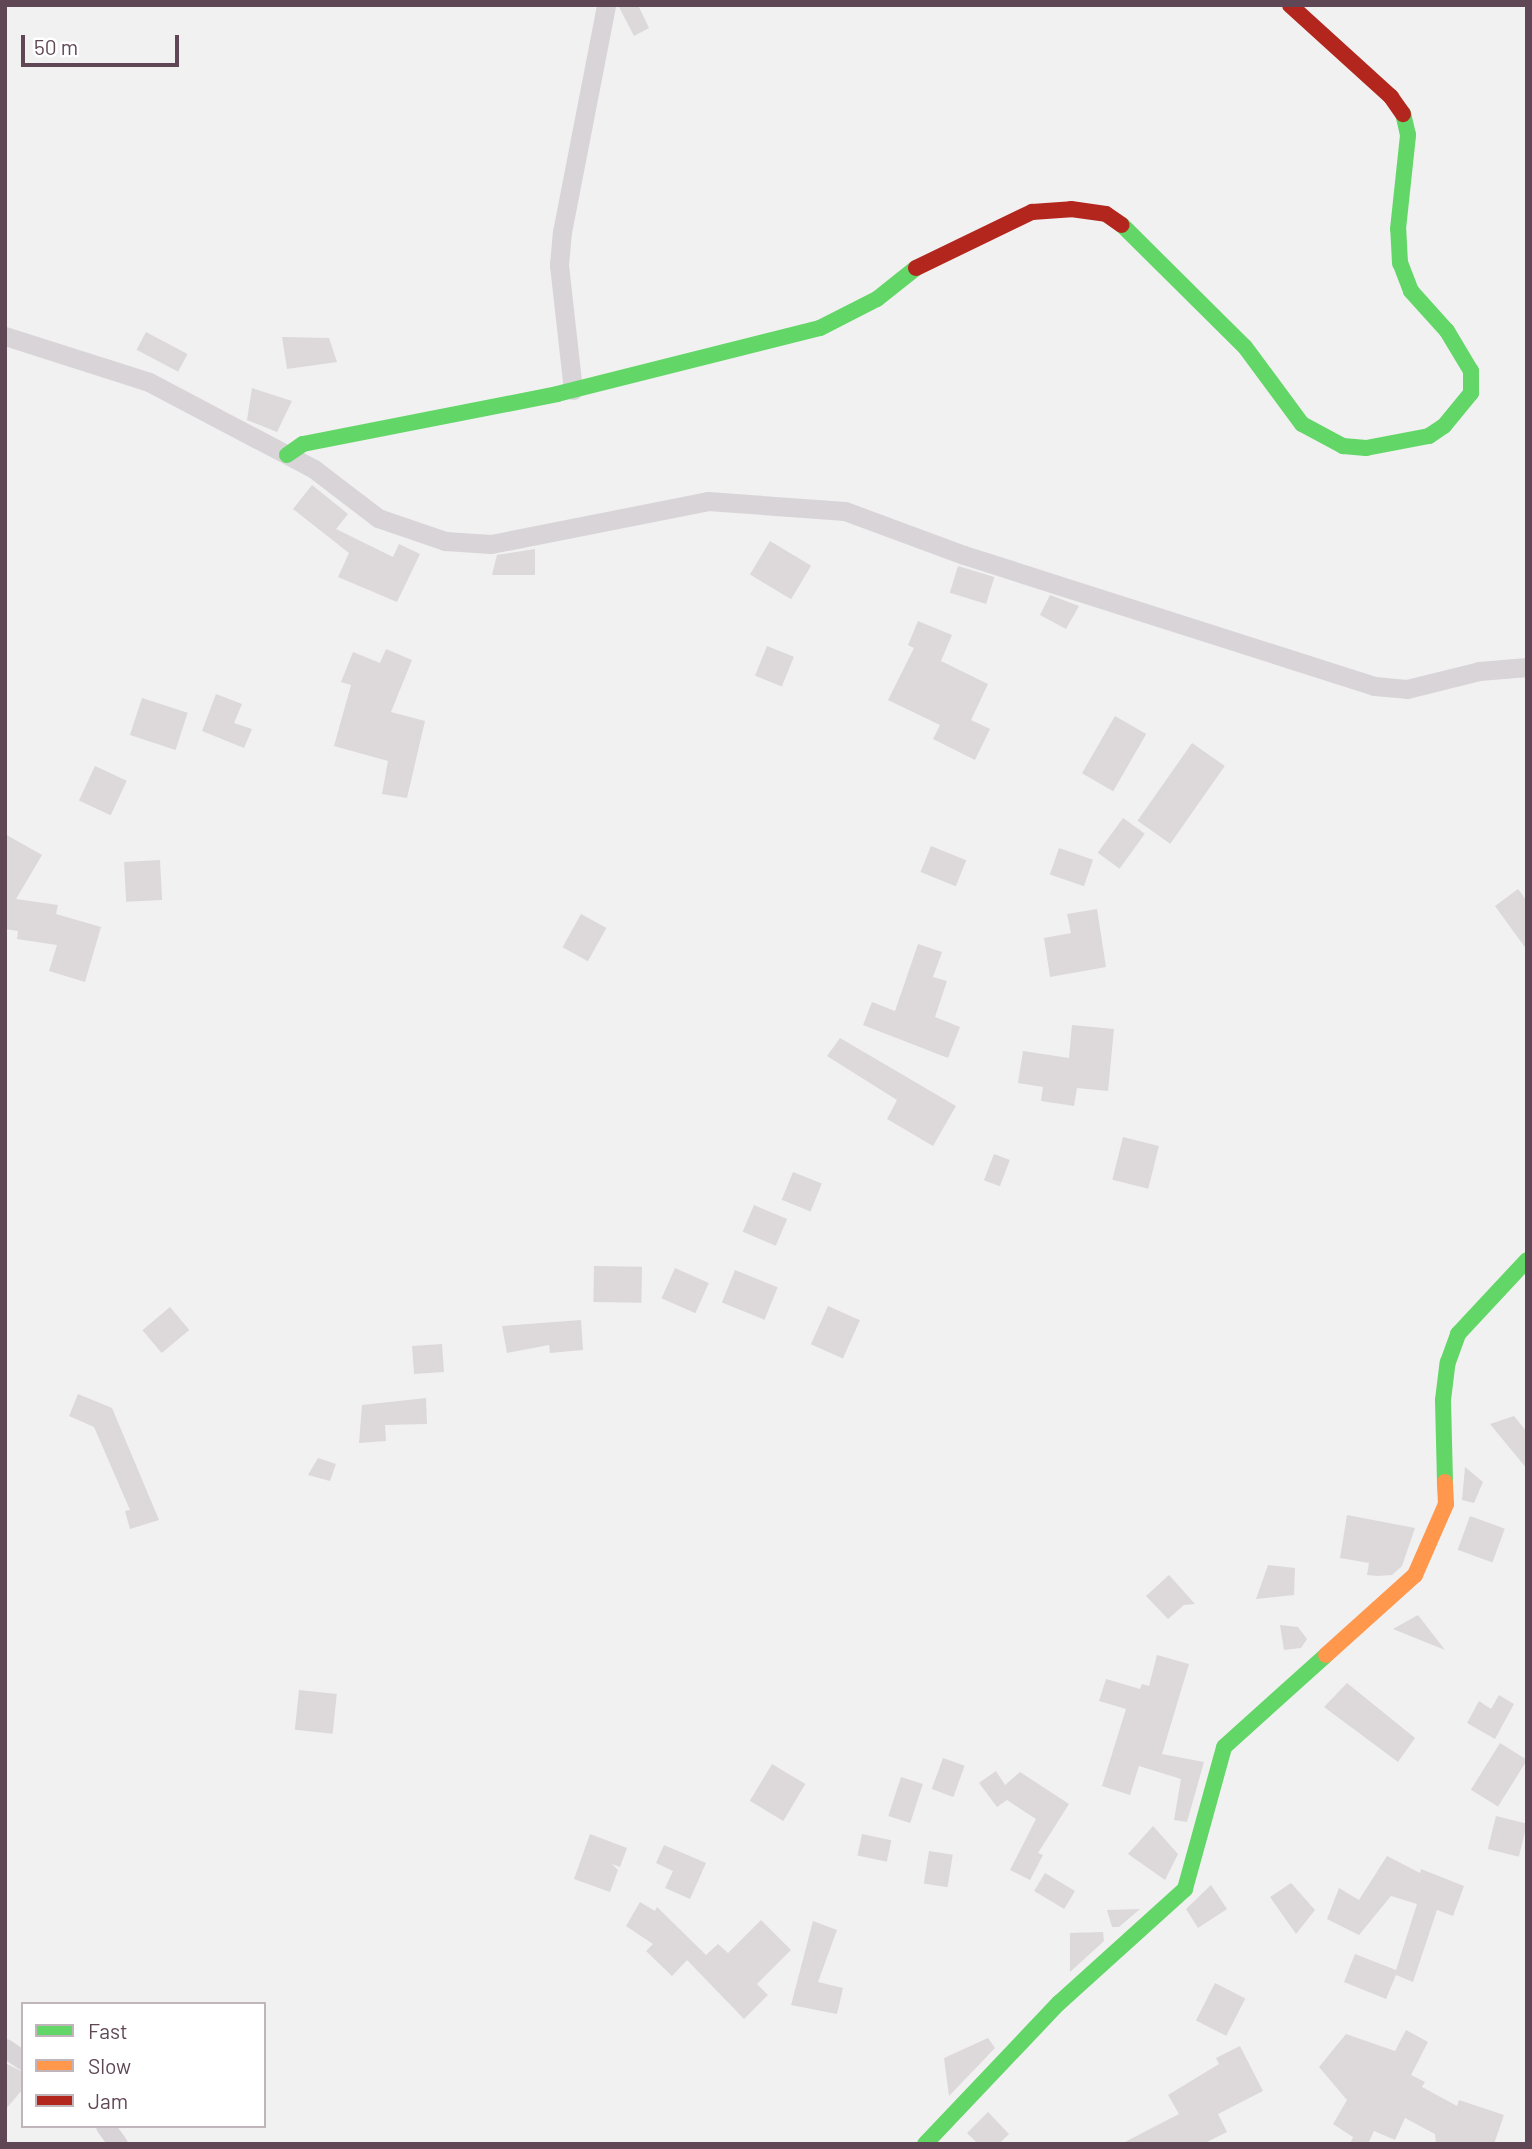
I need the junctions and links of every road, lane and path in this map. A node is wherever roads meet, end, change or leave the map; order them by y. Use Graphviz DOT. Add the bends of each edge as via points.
graph roads {
  1 [pos="606,5"];
  2 [pos="1290,5"];
  3 [pos="5,336"];
  4 [pos="573,390"];
  5 [pos="287,455"];
  6 [pos="1527,667"];
  7 [pos="1527,1260"];
  8 [pos="5,2048"];
  9 [pos="21,2059"];
  10 [pos="106,2128"];
  11 [pos="118,2144"];
  12 [pos="925,2144"];
  1 -- 4 [label="street" via="559,265"];
  2 -- 4 [label="street" via="1391,97 1405,117 1408,135 1398,229 1400,263 1412,291 1447,331 1471,371 1471,393 1444,426 1429,436 1366,448 1343,446 1313,431 1294,415 1222,321 1137,235 1106,214 1071,209 1032,212 1004,222 905,274 877,299 820,328"];
  3 -- 5 [label="street" via="149,382"];
  4 -- 5 [label="street" via="303,444"];
  5 -- 6 [label="street" via="322,474 378,518 445,541 491,544 699,502 845,511 964,555 1374,686 1407,689 1479,671"];
  7 -- 12 [label="street" via="1478,1308 1458,1334 1448,1362 1443,1400 1446,1504 1415,1575 1232,1738 1214,1774 1185,1889 1046,2015"];
  8 -- 9 [label="street"];
  10 -- 11 [label="street"];
}
